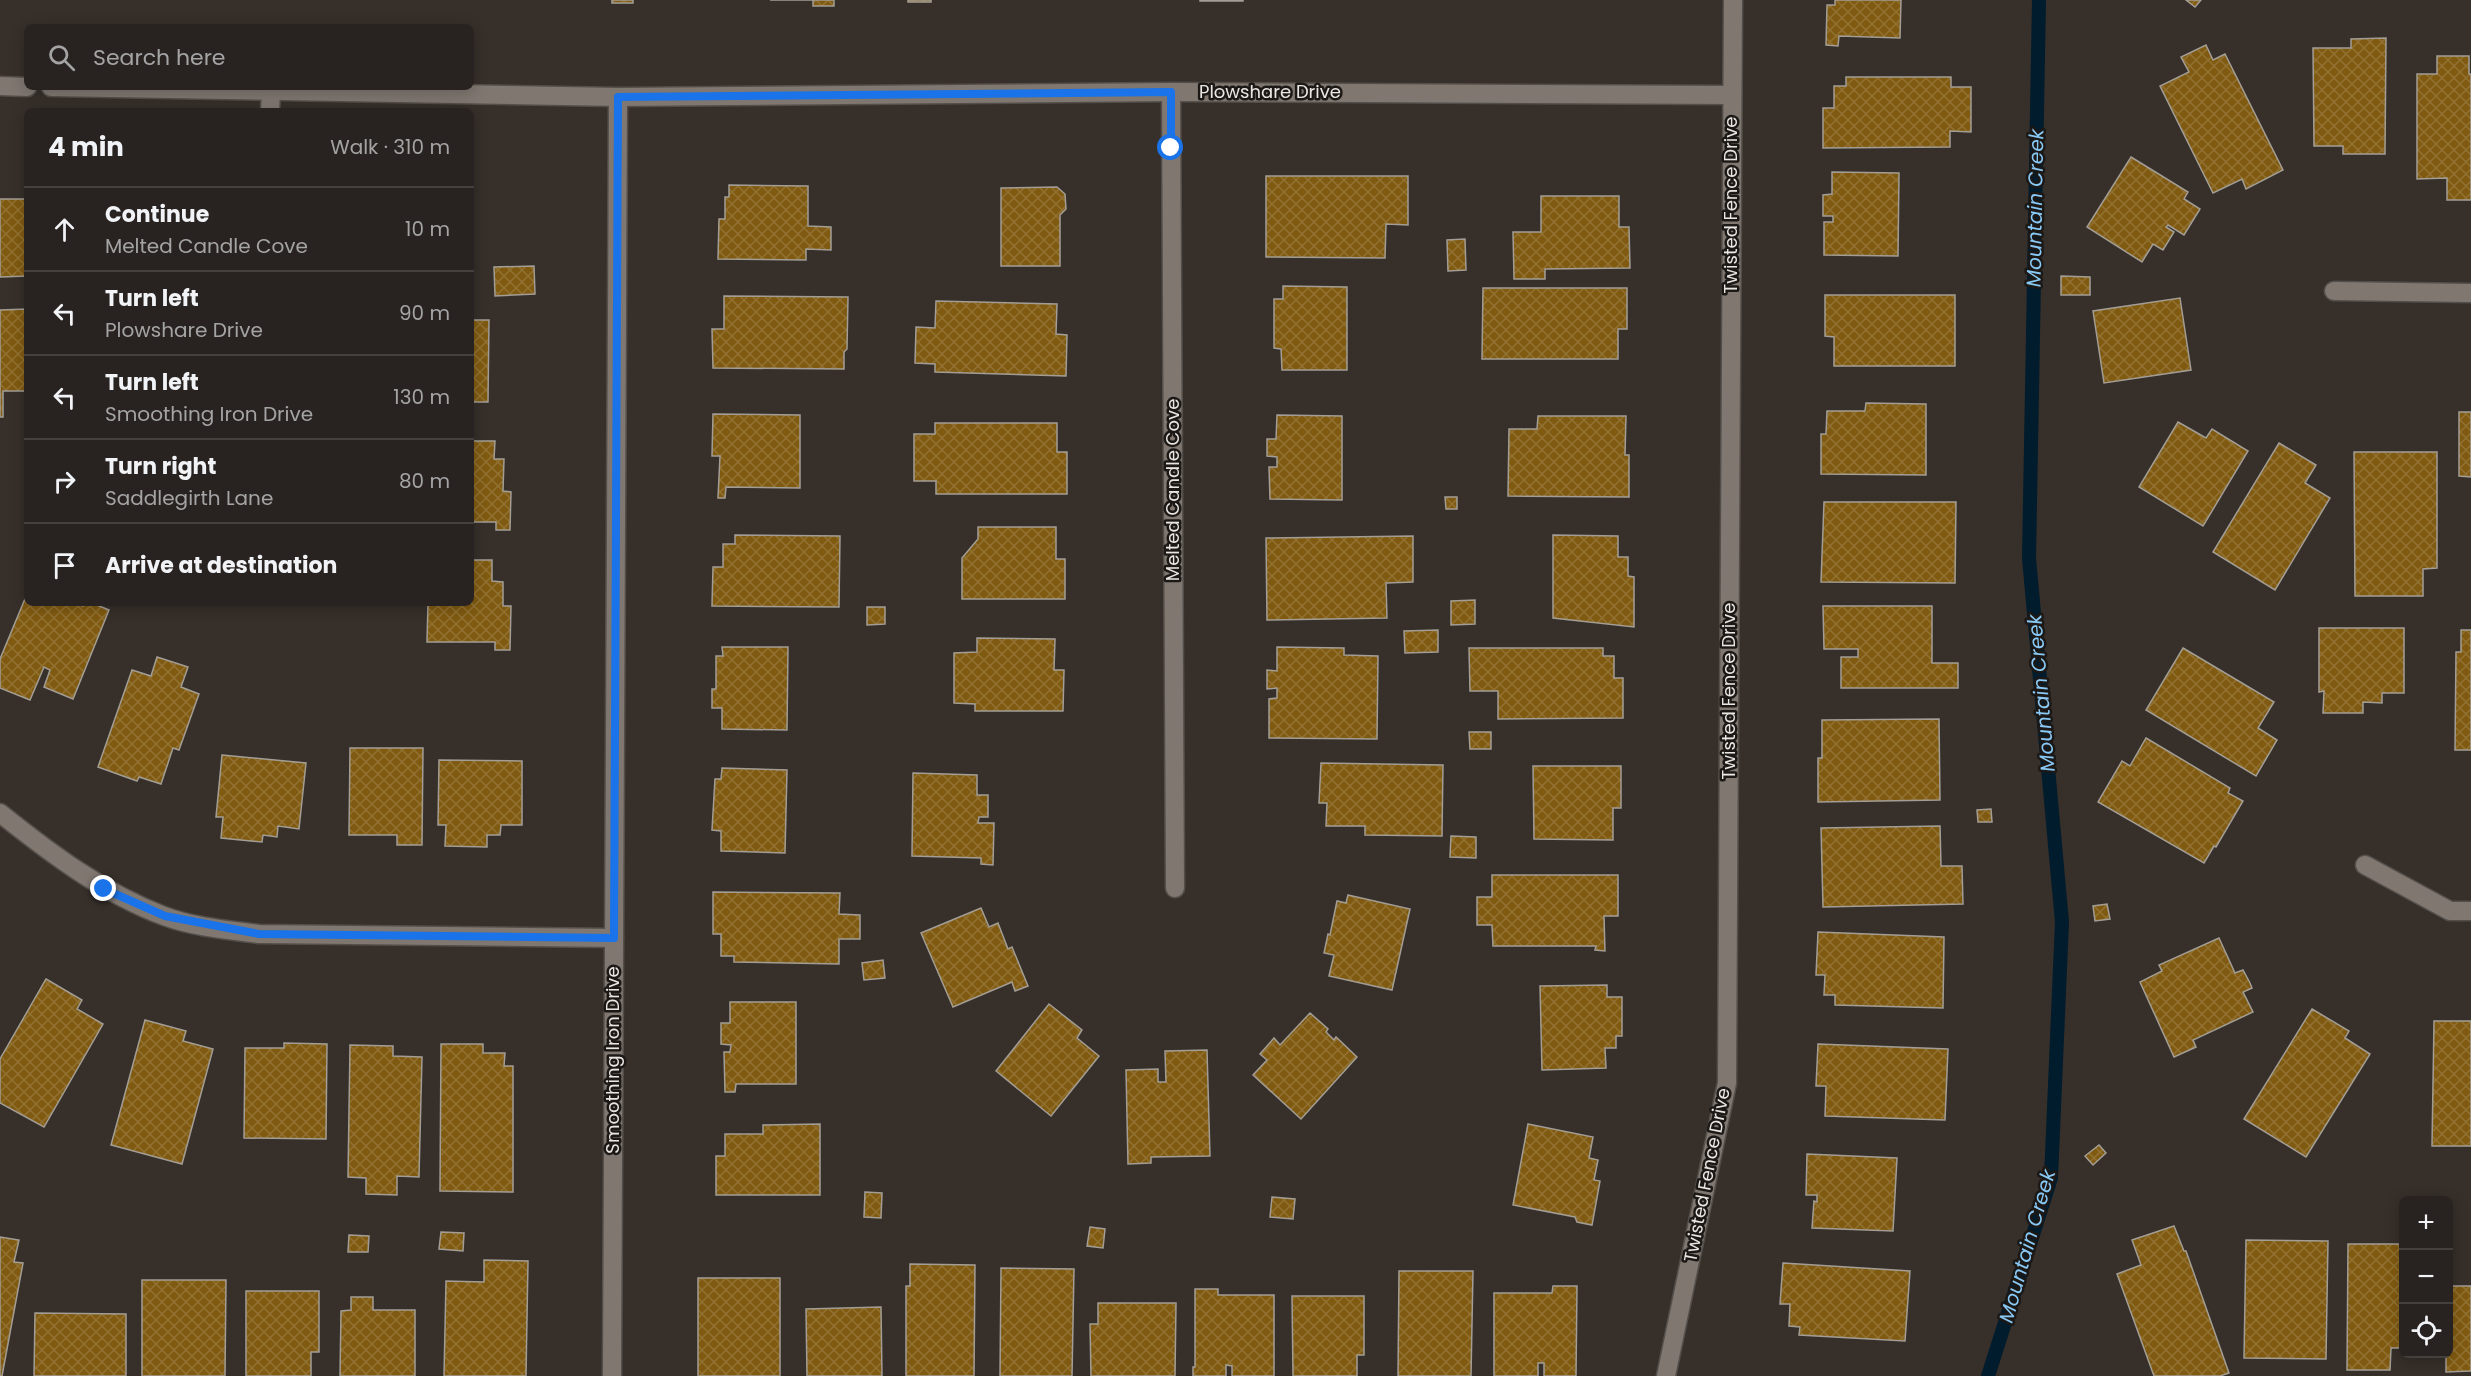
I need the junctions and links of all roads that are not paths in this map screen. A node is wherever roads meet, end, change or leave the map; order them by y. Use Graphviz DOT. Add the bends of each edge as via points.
graph roads {
  1 [pos="1732,0"];
  2 [pos="0,86"];
  3 [pos="24,87"];
  4 [pos="271,90"];
  5 [pos="1171,92"];
  6 [pos="1732,95"];
  7 [pos="618,97"];
  8 [pos="270,108"];
  9 [pos="2334,291"];
  10 [pos="2471,293"];
  11 [pos="0,813"];
  12 [pos="2365,865"];
  13 [pos="1176,888"];
  14 [pos="2471,911"];
  15 [pos="614,938"];
  16 [pos="612,1376"];
  17 [pos="1666,1376"];
  1 -- 6 [label="street, Twisted Fence Drive"];
  2 -- 3 [label="street"];
  4 -- 7 [label="street, Plowshare Drive"];
  4 -- 8 [label="street"];
  5 -- 6 [label="street, Plowshare Drive"];
  5 -- 7 [label="street, Plowshare Drive"];
  5 -- 13 [label="street, Melted Candle Cove"];
  6 -- 17 [label="street, Twisted Fence Drive" via="1727,1083"];
  7 -- 15 [label="street, Smoothing Iron Drive"];
  9 -- 10 [label="street"];
  11 -- 15 [label="street" via="104,889 165,916 214,927 259,934"];
  12 -- 14 [label="street" via="2450,911"];
  15 -- 16 [label="street, Smoothing Iron Drive"];
}
